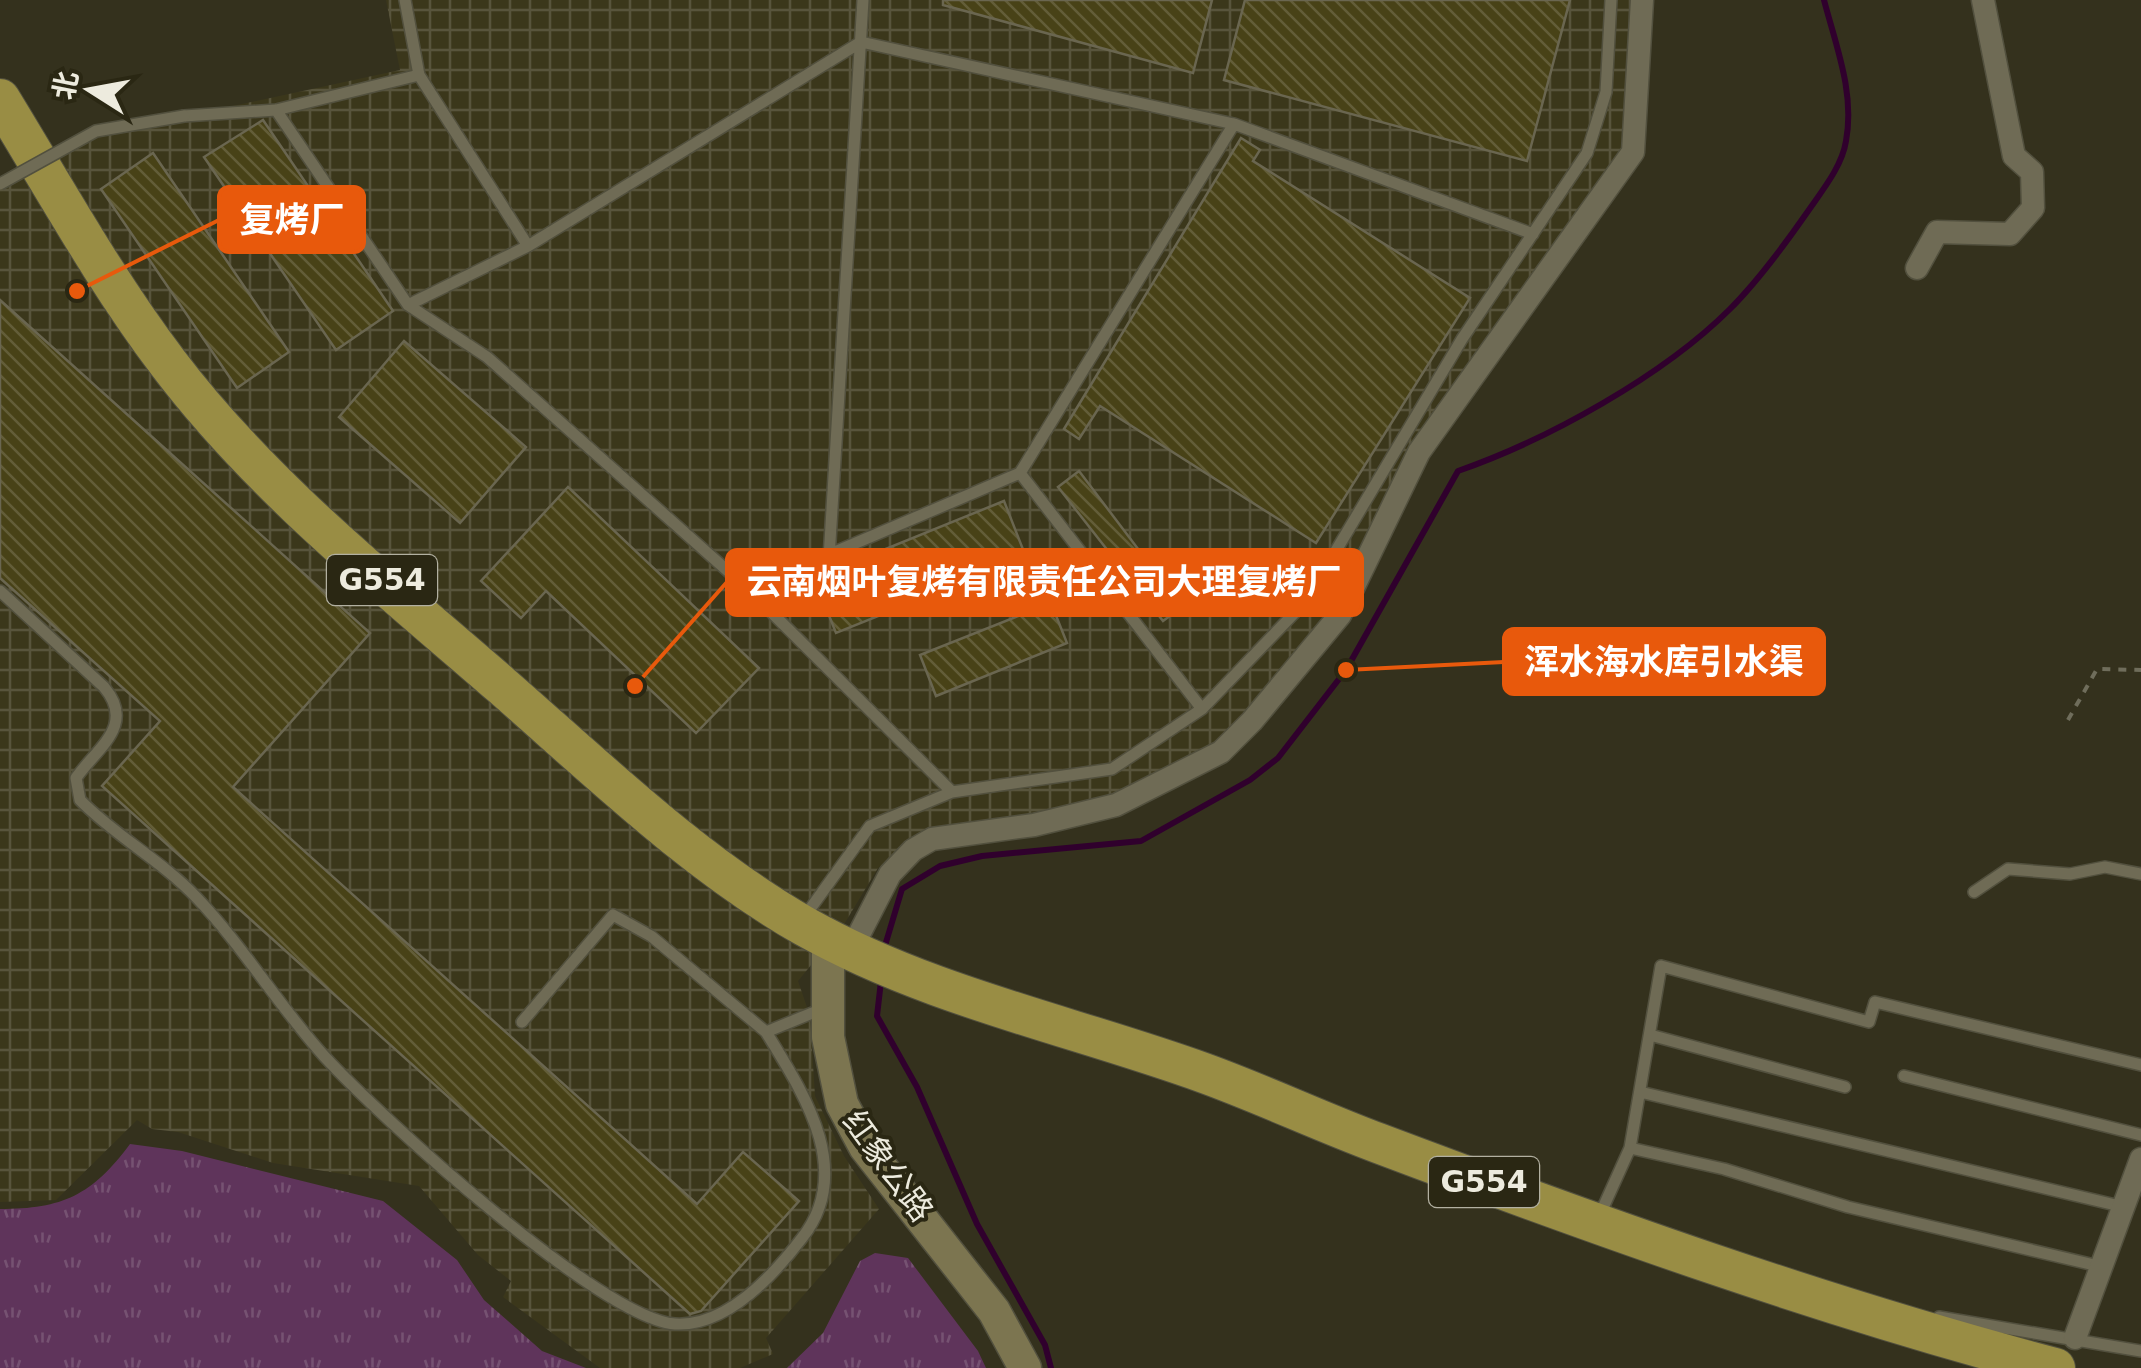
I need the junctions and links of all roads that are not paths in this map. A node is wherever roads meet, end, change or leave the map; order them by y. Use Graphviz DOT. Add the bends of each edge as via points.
graph roads {
  1 [pos="405,0"];
  2 [pos="863,0"];
  3 [pos="1611,0"];
  4 [pos="1642,0"];
  5 [pos="1983,0"];
  6 [pos="861,42"];
  7 [pos="419,75"];
  8 [pos="276,110"];
  9 [pos="10,123"];
  10 [pos="1234,124"];
  11 [pos="0,184"];
  12 [pos="1533,234"];
  13 [pos="528,246"];
  14 [pos="1916,268"];
  15 [pos="408,306"];
  16 [pos="1020,473"];
  17 [pos="829,558"];
  18 [pos="748,589"];
  19 [pos="0,591"];
  20 [pos="1202,709"];
  21 [pos="952,792"];
  22 [pos="2141,874"];
  23 [pos="1974,892"];
  24 [pos="837,943"];
  25 [pos="826,1007"];
  26 [pos="522,1022"];
  27 [pos="766,1032"];
  28 [pos="1650,1034"];
  29 [pos="2141,1065"];
  30 [pos="1904,1076"];
  31 [pos="1845,1087"];
  32 [pos="1640,1092"];
  33 [pos="2141,1135"];
  34 [pos="1630,1148"];
  35 [pos="2141,1159"];
  36 [pos="2124,1206"];
  37 [pos="1597,1216"];
  38 [pos="1639,1222"];
  39 [pos="2103,1267"];
  40 [pos="1899,1314"];
  41 [pos="1931,1316"];
  42 [pos="2141,1351"];
  43 [pos="2065,1353"];
  44 [pos="1024,1368"];
  45 [pos="1930,1368"];
  1 -- 7 [label="lane"];
  2 -- 6 [label="lane"];
  3 -- 12 [label="lane" via="1606,92 1597,124 1587,153"];
  4 -- 24 [label="street" via="1633,152 1419,452 1340,614 1252,721 1221,752 1116,805 932,839 890,874"];
  5 -- 14 [label="street" via="2014,156 2032,172 2033,208 2010,234 1937,232"];
  6 -- 10 [label="lane"];
  6 -- 13 [label="lane"];
  6 -- 17 [label="lane"];
  7 -- 8 [label="lane"];
  7 -- 13 [label="lane"];
  8 -- 11 [label="lane, bridge" via="184,116 96,132"];
  8 -- 15 [label="lane"];
  9 -- 24 [label="highway, G554" via="168,364 253,459 562,738 701,853"];
  10 -- 12 [label="lane"];
  10 -- 16 [label="lane"];
  12 -- 20 [label="lane" via="1462,338 1306,601"];
  13 -- 15 [label="lane"];
  15 -- 18 [label="lane" via="487,357"];
  16 -- 17 [label="lane"];
  16 -- 20 [label="lane"];
  17 -- 18 [label="lane"];
  18 -- 21 [label="lane"];
  19 -- 27 [label="lane" via="104,687 116,706 115,730 76,778 80,800 196,896 343,1076 511,1224 614,1301 666,1322 708,1319 783,1261 818,1216 828,1180 824,1150"];
  20 -- 21 [label="lane" via="1112,769"];
  21 -- 24 [label="lane" via="870,826"];
  22 -- 23 [label="lane" via="2105,866 2070,874 2008,869"];
  24 -- 25 [label="main road, 红象公路"];
  24 -- 37 [label="highway, G554" via="918,978"];
  25 -- 27 [label="lane"];
  25 -- 44 [label="main road, 红象公路" via="836,1084 852,1127 983,1297"];
  26 -- 27 [label="lane" via="613,915 652,936"];
  28 -- 29 [label="lane" via="1661,966 1869,1022 1875,1002"];
  28 -- 31 [label="lane"];
  28 -- 32 [label="lane"];
  30 -- 33 [label="lane"];
  32 -- 34 [label="lane"];
  32 -- 36 [label="lane"];
  34 -- 37 [label="lane"];
  34 -- 39 [label="lane"];
  35 -- 36 [label="street"];
  36 -- 39 [label="street"];
  37 -- 38 [label="lane"];
  37 -- 40 [label="highway, G554"];
  39 -- 43 [label="street"];
  40 -- 43 [label="highway, G554"];
  40 -- 45 [label="highway"];
  41 -- 43 [label="lane"];
  42 -- 43 [label="lane"];
}
